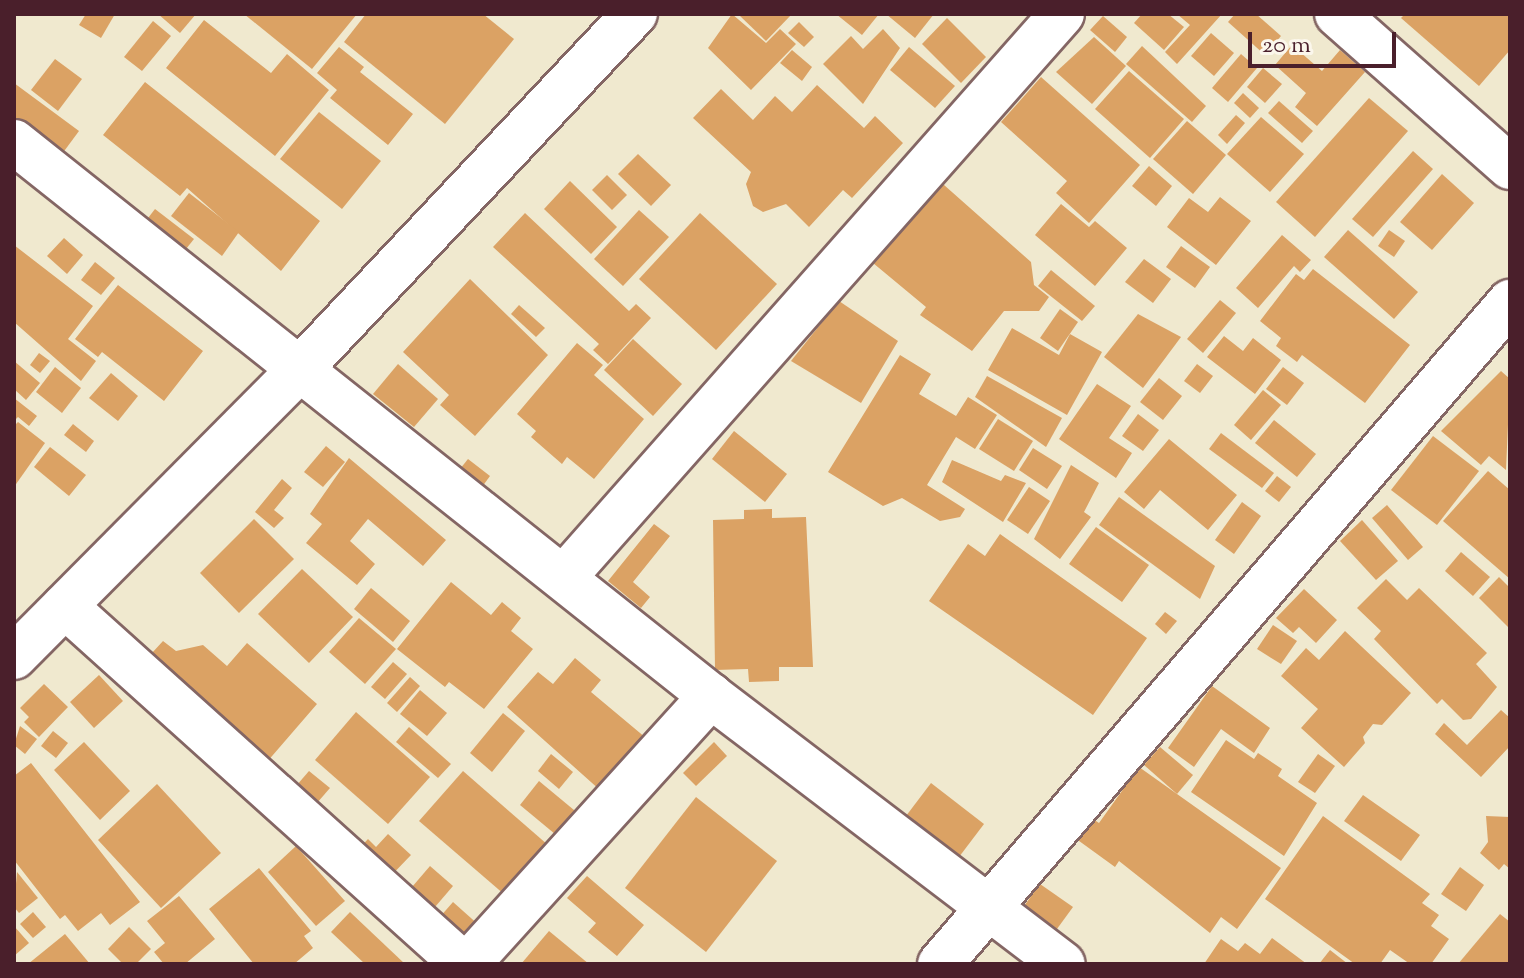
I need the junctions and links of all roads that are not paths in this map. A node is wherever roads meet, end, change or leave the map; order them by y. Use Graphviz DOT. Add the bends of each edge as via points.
graph roads {
  1 [pos="635,14"];
  2 [pos="1062,14"];
  3 [pos="1337,14"];
  4 [pos="14,142"];
  5 [pos="1510,167"];
  6 [pos="1510,302"];
  7 [pos="299,370"];
  8 [pos="565,576"];
  9 [pos="65,606"];
  10 [pos="14,657"];
  11 [pos="711,696"];
  12 [pos="987,906"];
  13 [pos="466,964"];
  14 [pos="940,964"];
  15 [pos="1063,964"];
  1 -- 7 [label="street"];
  2 -- 8 [label="street"];
  3 -- 5 [label="street"];
  4 -- 7 [label="street"];
  6 -- 12 [label="street"];
  7 -- 8 [label="street"];
  7 -- 9 [label="street"];
  8 -- 11 [label="street"];
  9 -- 10 [label="street"];
  9 -- 13 [label="street"];
  11 -- 12 [label="street"];
  11 -- 13 [label="street"];
  12 -- 14 [label="street"];
  12 -- 15 [label="street"];
}
